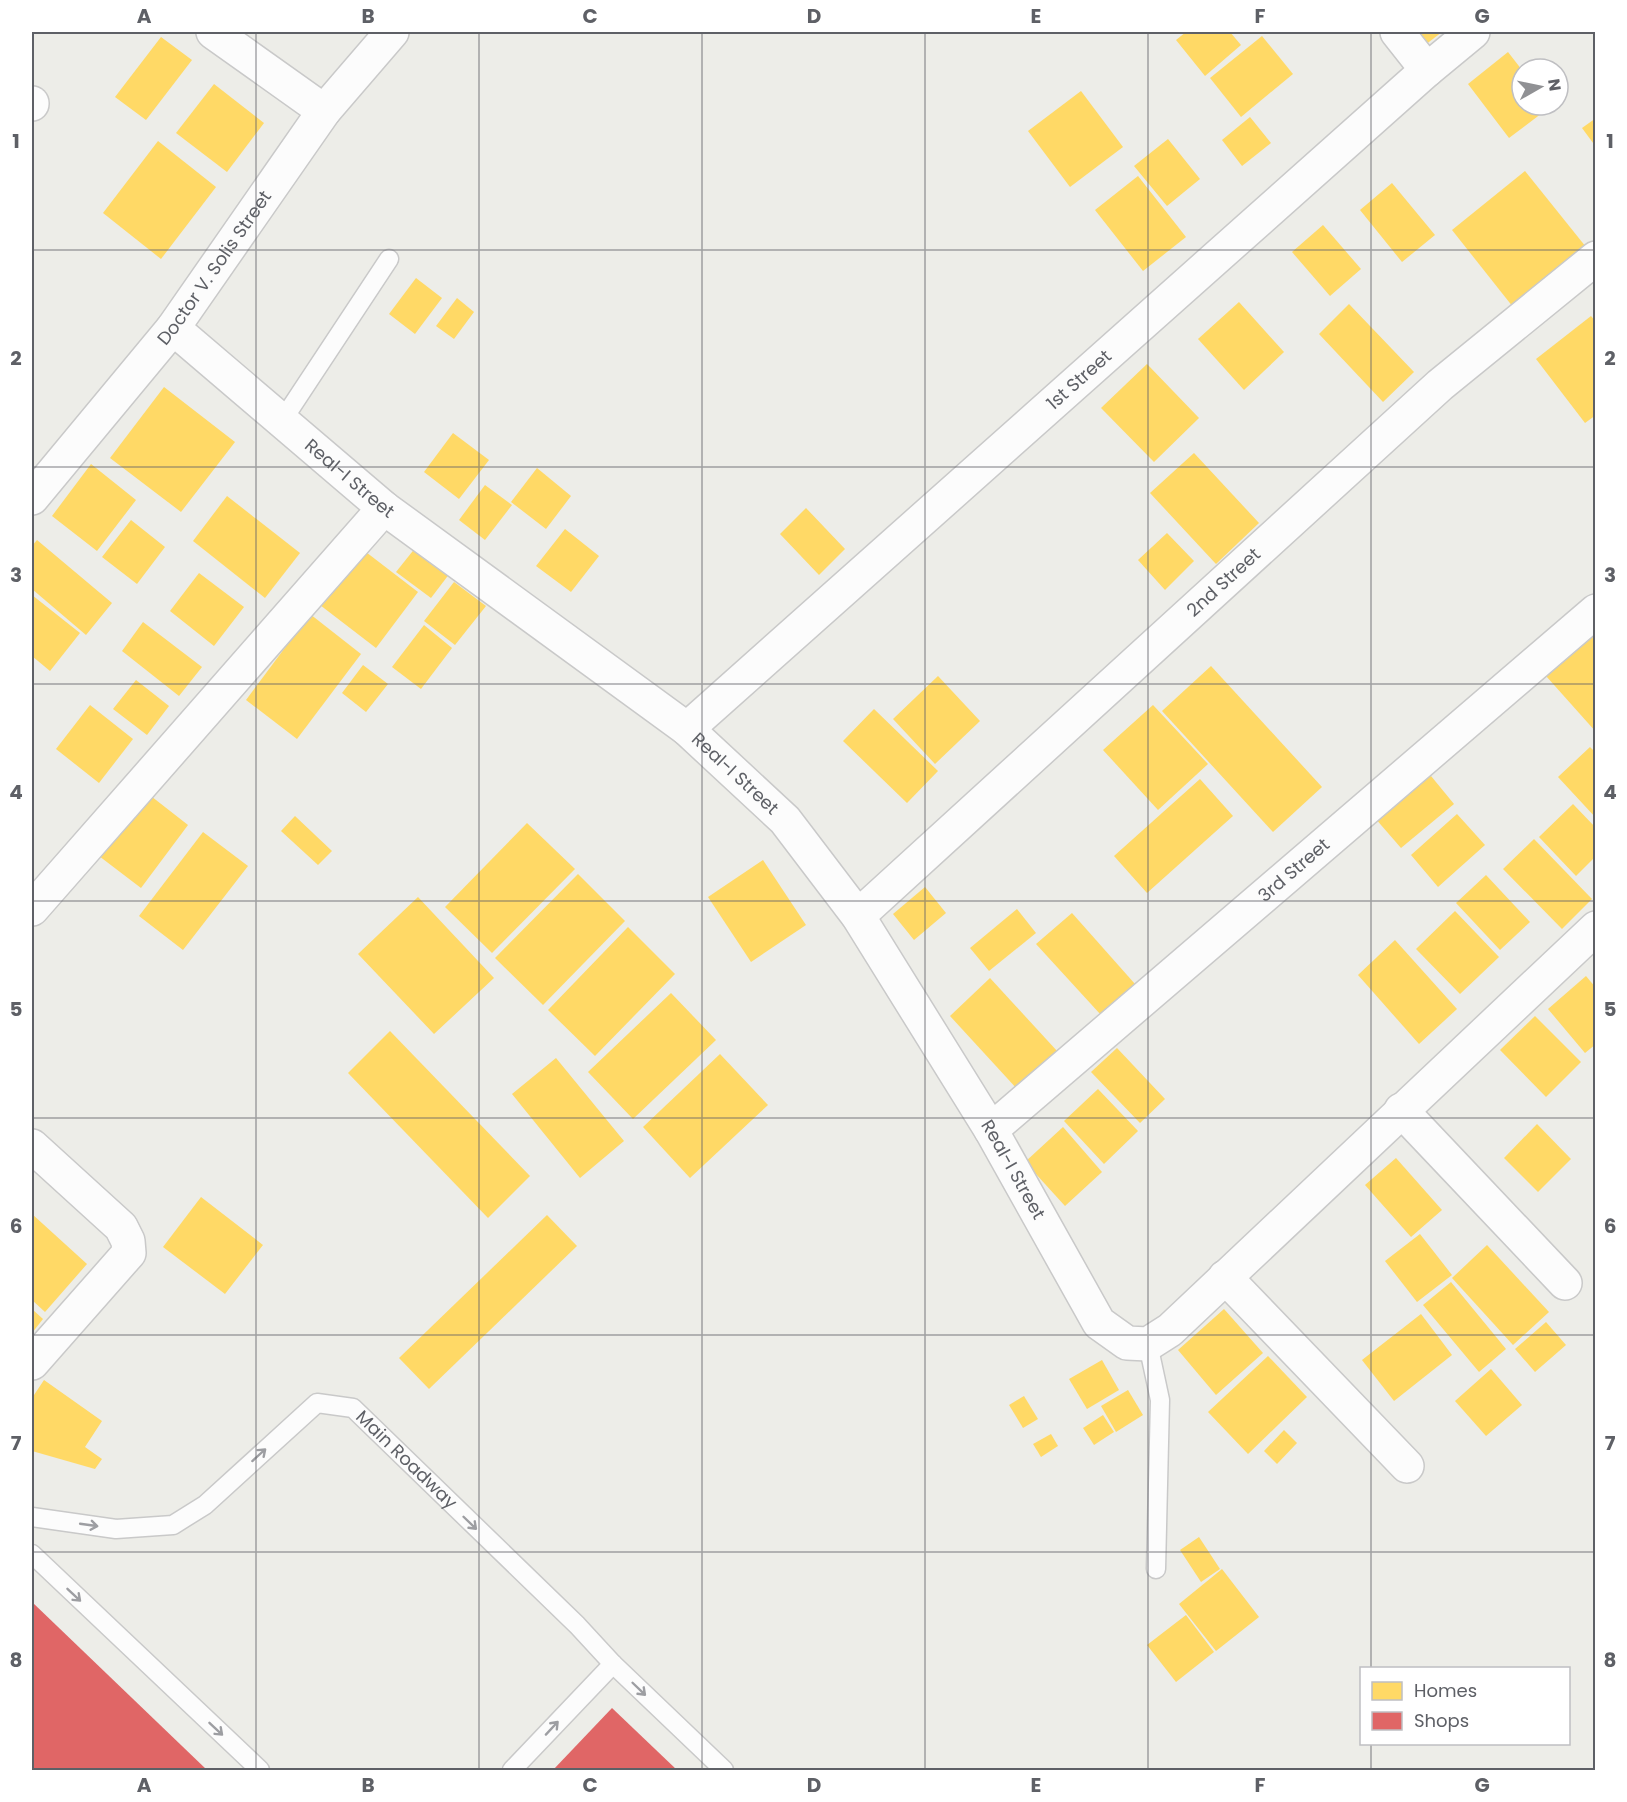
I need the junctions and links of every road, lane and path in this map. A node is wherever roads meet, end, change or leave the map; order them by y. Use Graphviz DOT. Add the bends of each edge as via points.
graph roads {
  1 [pos="213,32"];
  2 [pos="392,32"];
  3 [pos="1397,32"];
  4 [pos="1473,32"];
  5 [pos="1427,70"];
  6 [pos="324,111"];
  7 [pos="1596,258"];
  8 [pos="389,259"];
  9 [pos="173,328"];
  10 [pos="282,421"];
  11 [pos="32,498"];
  12 [pos="384,508"];
  13 [pos="1596,611"];
  14 [pos="687,729"];
  15 [pos="32,909"];
  16 [pos="858,916"];
  17 [pos="1596,928"];
  18 [pos="1401,1110"];
  19 [pos="991,1130"];
  20 [pos="32,1146"];
  21 [pos="1225,1277"];
  22 [pos="1565,1283"];
  23 [pos="1148,1344"];
  24 [pos="32,1363"];
  25 [pos="1407,1466"];
  26 [pos="32,1517"];
  27 [pos="32,1554"];
  28 [pos="1156,1569"];
  29 [pos="613,1664"];
  30 [pos="260,1770"];
  31 [pos="512,1770"];
  32 [pos="724,1770"];
  1 -- 6 [label="street"];
  2 -- 6 [label="street, Doctor V. Solis Street"];
  3 -- 5 [label="street"];
  4 -- 5 [label="street, 1st Street"];
  5 -- 14 [label="street, 1st Street"];
  6 -- 9 [label="street, Doctor V. Solis Street"];
  7 -- 16 [label="street, 2nd Street" via="1440,385"];
  8 -- 10 [label="lane"];
  9 -- 10 [label="street, Real-I Street"];
  9 -- 11 [label="street, Doctor V. Solis Street"];
  10 -- 12 [label="street, Real-I Street"];
  12 -- 14 [label="street, Real-I Street"];
  12 -- 15 [label="street"];
  13 -- 19 [label="street, 3rd Street"];
  14 -- 16 [label="street, Real-I Street" via="785,820"];
  16 -- 19 [label="street, Real-I Street"];
  17 -- 18 [label="street"];
  18 -- 21 [label="street"];
  18 -- 22 [label="street"];
  19 -- 23 [label="street, Real-I Street" via="1100,1323 1127,1343"];
  20 -- 24 [label="street" via="121,1227 129,1253"];
  21 -- 23 [label="street" via="1170,1330"];
  21 -- 25 [label="street"];
  23 -- 28 [label="lane" via="1160,1400"];
  26 -- 29 [label="lane, Main Roadway, one-way" via="117,1529 173,1525 205,1504 317,1403 353,1408"];
  27 -- 30 [label="lane, one-way"];
  31 -- 29 [label="lane, one-way"];
  29 -- 32 [label="lane, Main Roadway, one-way"];
}
